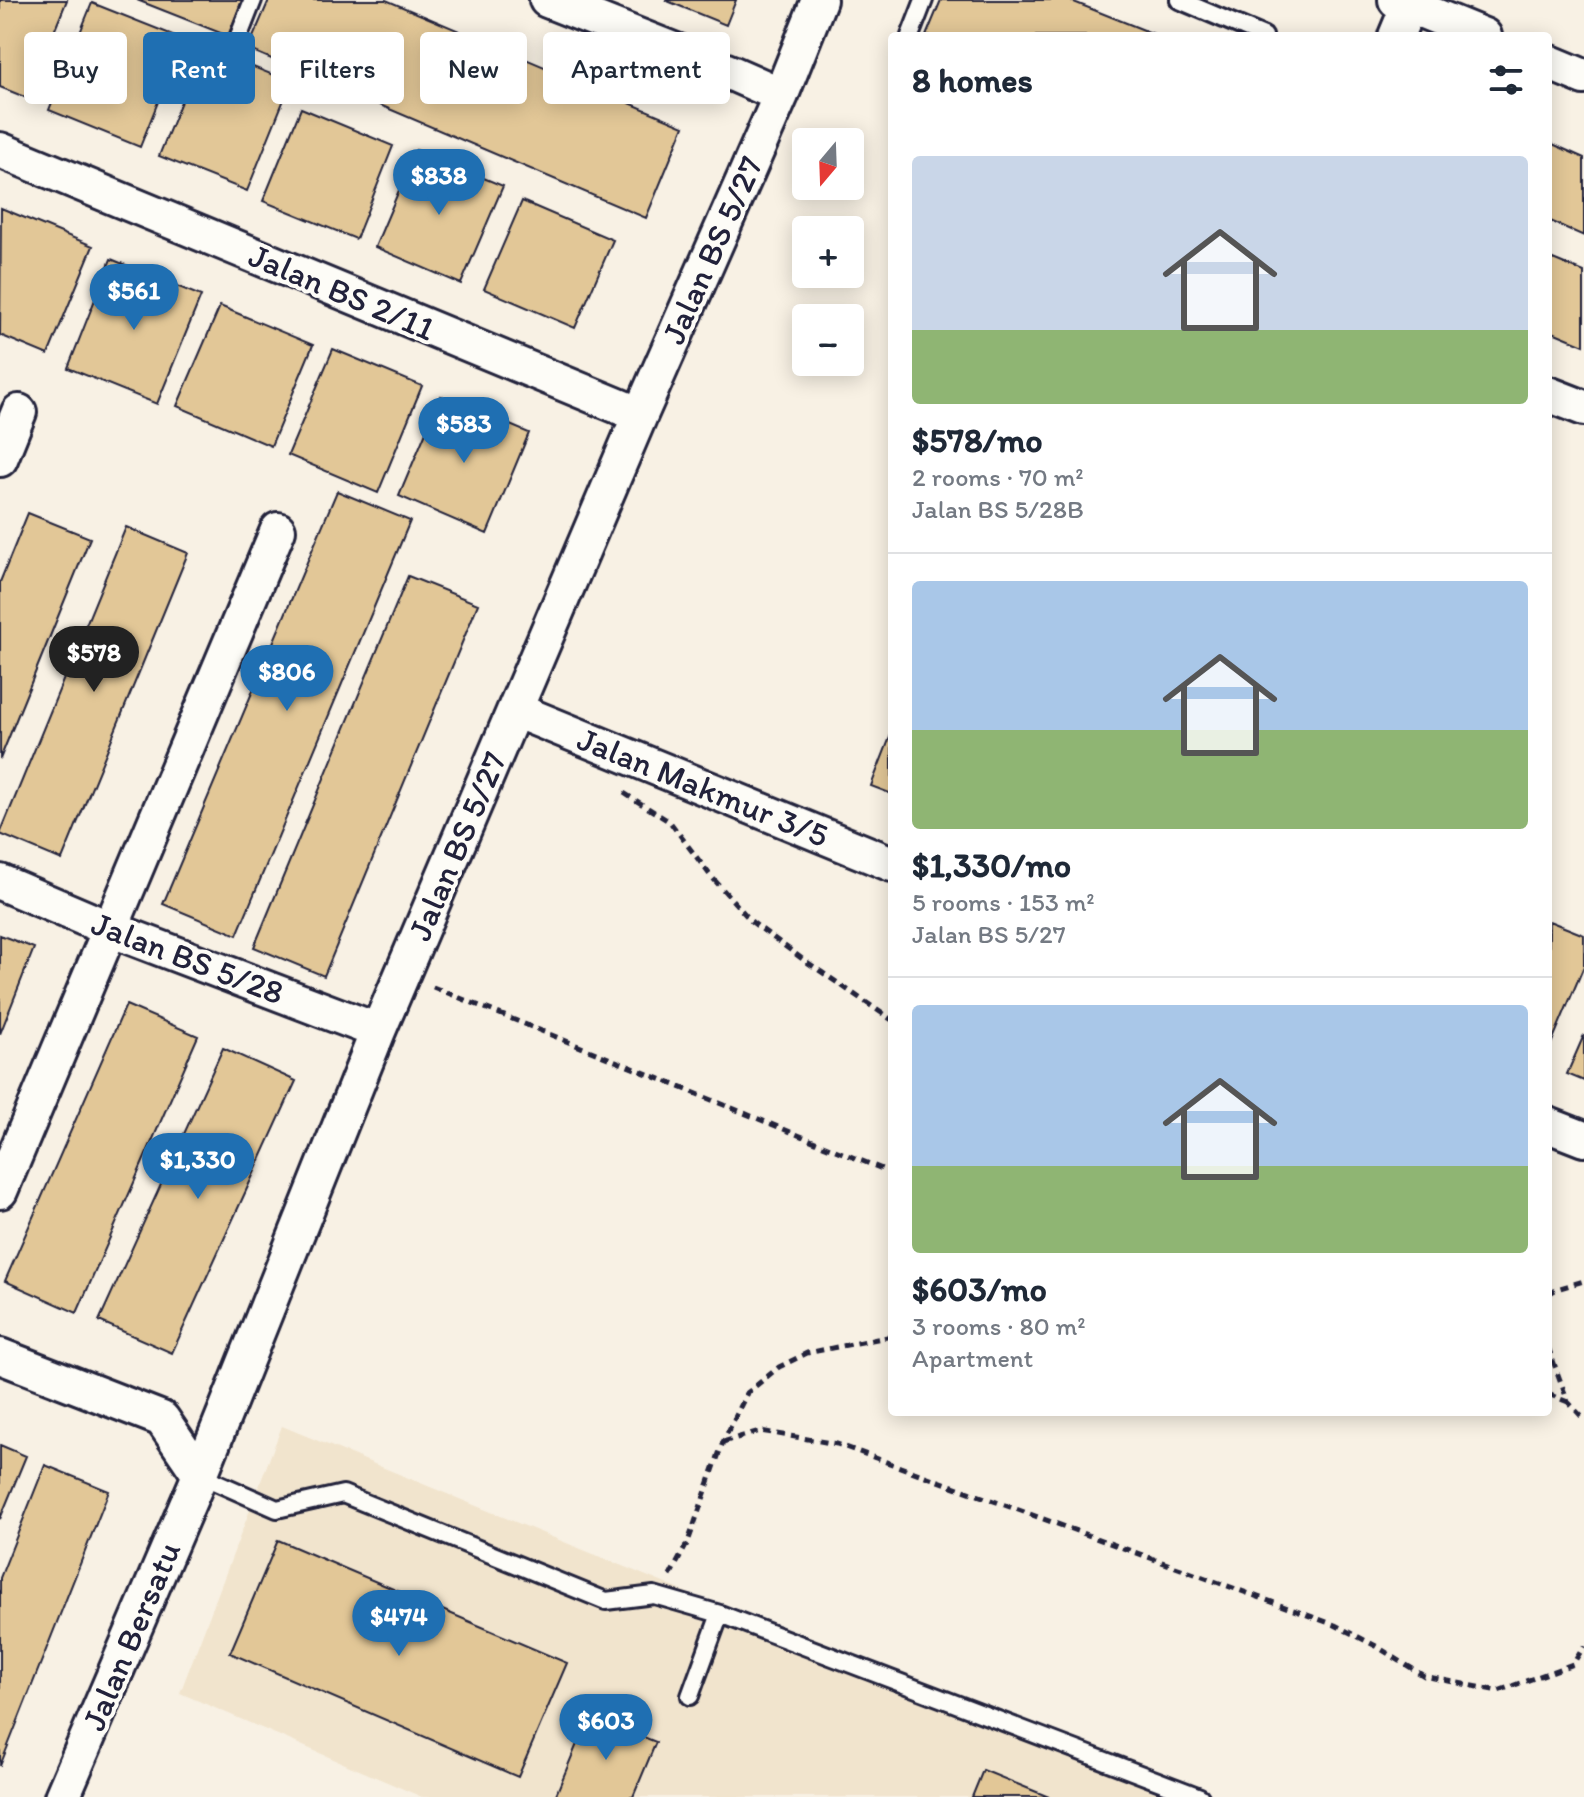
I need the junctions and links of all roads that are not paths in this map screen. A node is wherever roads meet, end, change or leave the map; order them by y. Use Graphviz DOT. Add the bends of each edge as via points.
graph roads {
  1 [pos="253,0"];
  2 [pos="547,0"];
  3 [pos="819,0"];
  4 [pos="924,0"];
  5 [pos="1179,0"];
  6 [pos="1405,2"];
  7 [pos="240,32"];
  8 [pos="912,32"];
  9 [pos="1255,32"];
  10 [pos="1397,32"];
  11 [pos="1475,32"];
  12 [pos="1552,64"];
  13 [pos="1584,77"];
  14 [pos="781,95"];
  15 [pos="0,150"];
  16 [pos="1552,396"];
  17 [pos="1584,408"];
  18 [pos="19,412"];
  19 [pos="640,415"];
  20 [pos="0,459"];
  21 [pos="278,530"];
  22 [pos="515,710"];
  23 [pos="888,862"];
  24 [pos="0,882"];
  25 [pos="110,929"];
  26 [pos="378,1031"];
  27 [pos="1552,1127"];
  28 [pos="1584,1139"];
  29 [pos="0,1191"];
  30 [pos="0,1356"];
  31 [pos="200,1475"];
  32 [pos="720,1614"];
  33 [pos="690,1696"];
  34 [pos="62,1797"];
  35 [pos="1200,1797"];
  1 -- 7 [label="lane"];
  2 -- 14 [label="street"];
  3 -- 14 [label="street, Jalan BS 5/27"];
  4 -- 8 [label="lane"];
  5 -- 9 [label="lane"];
  6 -- 10 [label="street"];
  6 -- 11 [label="street"];
  12 -- 13 [label="street"];
  14 -- 19 [label="street, Jalan BS 5/27"];
  15 -- 19 [label="street, Jalan BS 2/11"];
  16 -- 17 [label="street"];
  18 -- 20 [label="street"];
  19 -- 22 [label="street, Jalan BS 5/27"];
  21 -- 25 [label="street"];
  22 -- 23 [label="street, Jalan Makmur 3/5"];
  22 -- 26 [label="street, Jalan BS 5/27"];
  24 -- 25 [label="street, Jalan BS 5/28"];
  25 -- 26 [label="street, Jalan BS 5/28"];
  25 -- 29 [label="street"];
  26 -- 31 [label="street, Jalan BS 5/27"];
  27 -- 28 [label="street"];
  30 -- 31 [label="street" via="162,1419"];
  31 -- 32 [label="lane" via="277,1509 343,1494 606,1601 654,1595"];
  31 -- 34 [label="street, Jalan Bersatu"];
  32 -- 33 [label="lane"];
  32 -- 35 [label="lane"];
}
